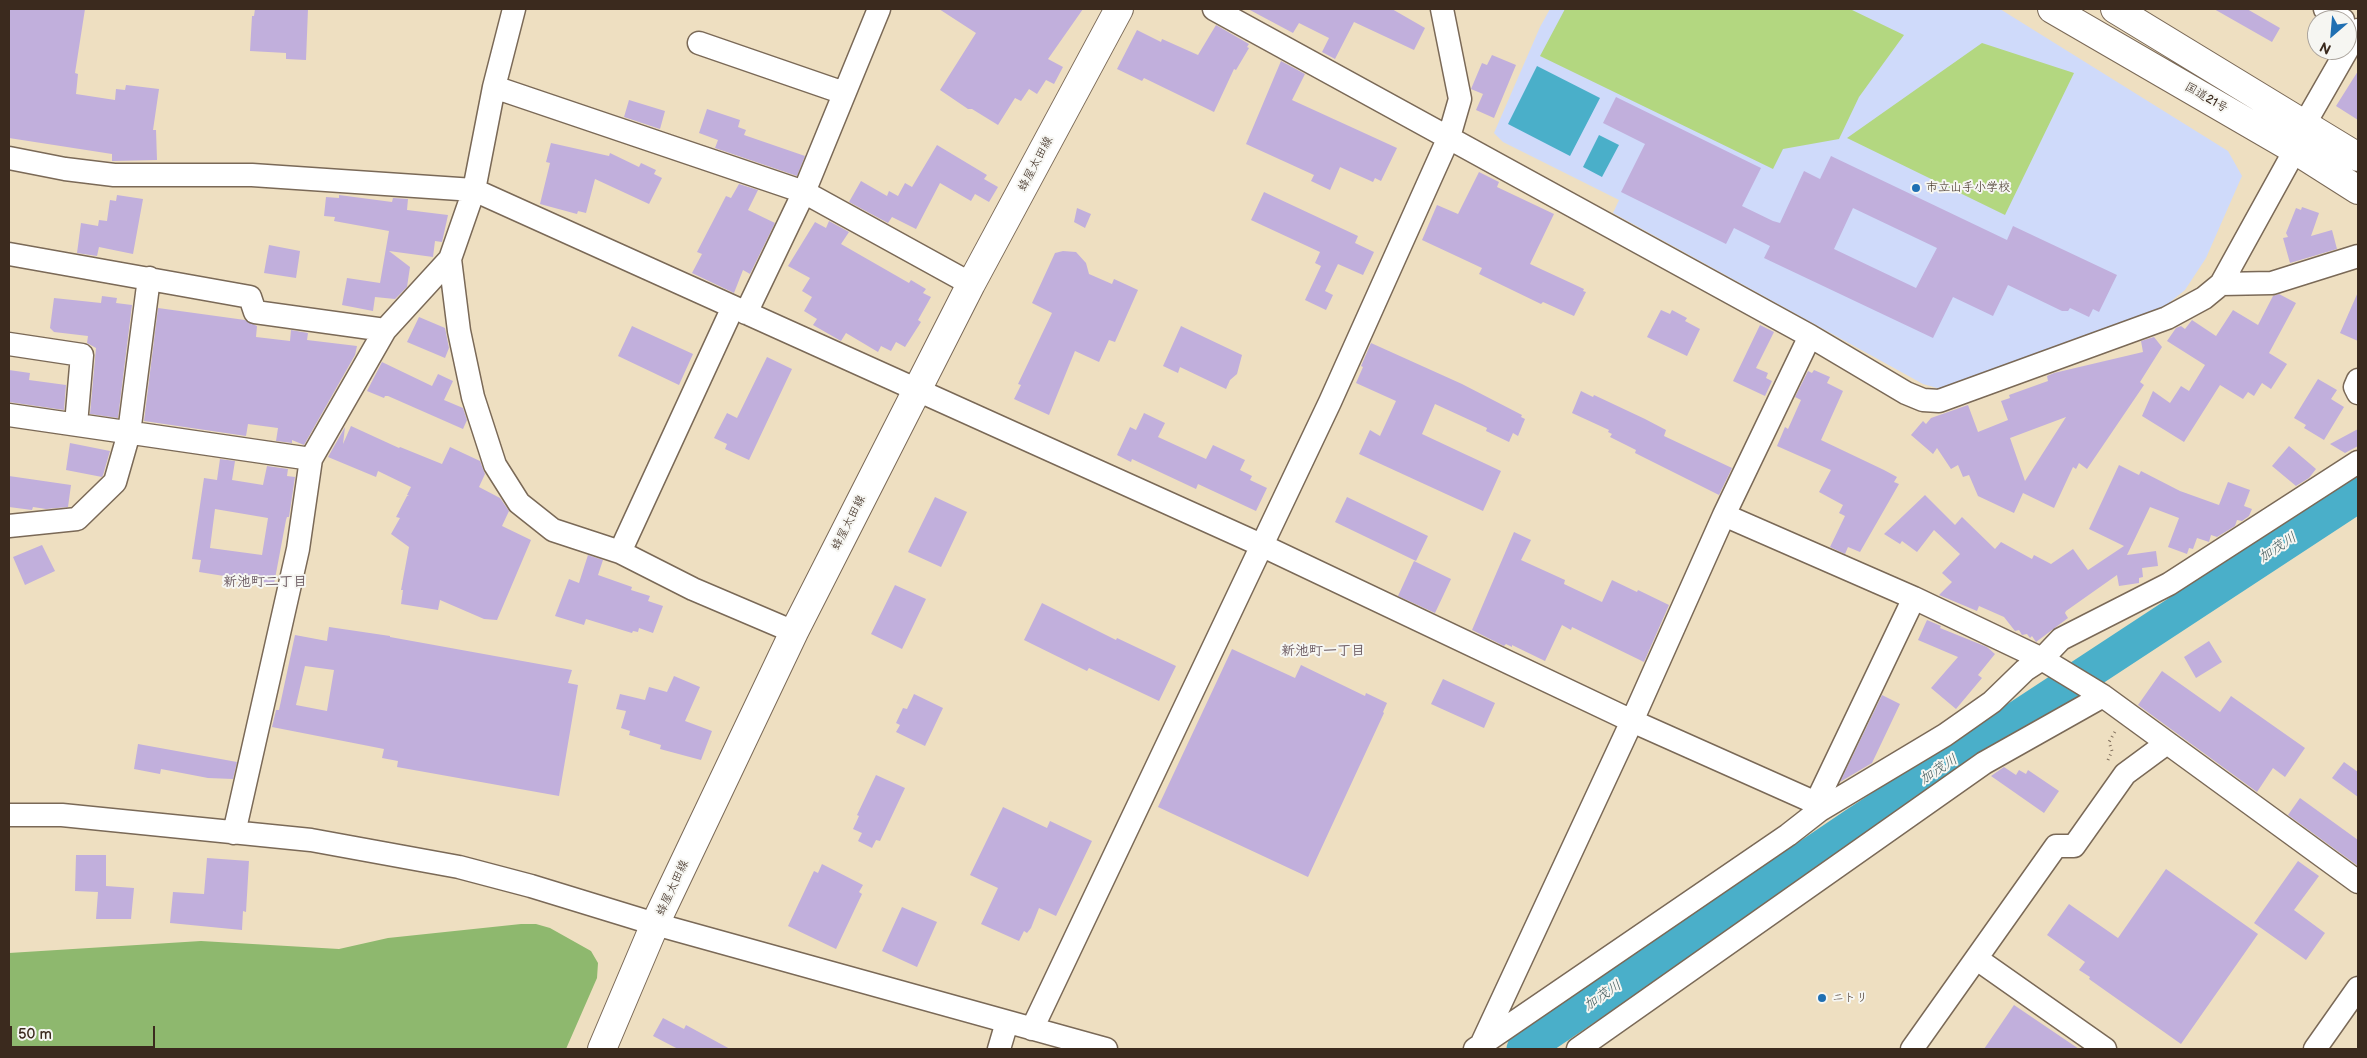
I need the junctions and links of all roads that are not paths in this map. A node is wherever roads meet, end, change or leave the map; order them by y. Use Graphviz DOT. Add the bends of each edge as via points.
graph roads {
  1 [pos="514,9"];
  2 [pos="879,9"];
  3 [pos="1119,9"];
  4 [pos="1214,9"];
  5 [pos="1442,9"];
  6 [pos="2052,9"];
  7 [pos="2115,9"];
  8 [pos="699,43"];
  9 [pos="2342,60"];
  10 [pos="494,87"];
  11 [pos="844,93"];
  12 [pos="1449,137"];
  13 [pos="2300,137"];
  14 [pos="2358,157"];
  15 [pos="9,158"];
  16 [pos="474,190"];
  17 [pos="2358,190"];
  18 [pos="804,192"];
  19 [pos="9,254"];
  20 [pos="2358,256"];
  21 [pos="450,259"];
  22 [pos="149,278"];
  23 [pos="971,284"];
  24 [pos="2221,284"];
  25 [pos="739,310"];
  26 [pos="385,330"];
  27 [pos="1810,336"];
  28 [pos="9,344"];
  29 [pos="2358,380"];
  30 [pos="916,390"];
  31 [pos="2358,394"];
  32 [pos="2358,401"];
  33 [pos="2358,413"];
  34 [pos="9,415"];
  35 [pos="76,424"];
  36 [pos="129,433"];
  37 [pos="311,459"];
  38 [pos="2358,462"];
  39 [pos="1724,515"];
  40 [pos="9,526"];
  41 [pos="1261,545"];
  42 [pos="620,552"];
  43 [pos="1914,598"];
  44 [pos="794,632"];
  45 [pos="2042,659"];
  46 [pos="2102,696"];
  47 [pos="1632,721"];
  48 [pos="2167,743"];
  49 [pos="1818,806"];
  50 [pos="9,815"];
  51 [pos="234,833"];
  52 [pos="2358,882"];
  53 [pos="656,924"];
  54 [pos="1977,959"];
  55 [pos="2358,988"];
  56 [pos="1008,1022"];
  57 [pos="1032,1029"];
  58 [pos="1479,1046"];
  59 [pos="602,1049"];
  60 [pos="999,1049"];
  61 [pos="1106,1049"];
  62 [pos="1578,1049"];
  63 [pos="1912,1049"];
  64 [pos="2105,1049"];
  65 [pos="2315,1049"];
  1 -- 10 [label="street"];
  2 -- 11 [label="street"];
  3 -- 23 [label="main road, 蜂屋太田線"];
  4 -- 12 [label="street"];
  5 -- 12 [label="street" via="1460,98"];
  6 -- 13 [label="main road, 国道21号"];
  7 -- 13 [label="main road, 国道21号"];
  8 -- 11 [label="street"];
  9 -- 13 [label="street"];
  10 -- 16 [label="street"];
  10 -- 18 [label="street"];
  11 -- 18 [label="street"];
  12 -- 27 [label="street"];
  12 -- 41 [label="street" via="1330,402"];
  13 -- 14 [label="main road, 国道21号"];
  13 -- 17 [label="main road, 国道21号"];
  13 -- 24 [label="street"];
  15 -- 16 [label="street" via="114,175 252,175"];
  16 -- 21 [label="street"];
  16 -- 25 [label="street"];
  18 -- 23 [label="street"];
  18 -- 25 [label="street"];
  19 -- 22 [label="street"];
  20 -- 24 [label="street" via="2272,283"];
  21 -- 26 [label="street"];
  21 -- 42 [label="street" via="459,331 473,398 495,465 519,503 553,530"];
  22 -- 26 [label="street" via="250,297 255,312"];
  22 -- 36 [label="street"];
  23 -- 30 [label="main road, 蜂屋太田線"];
  24 -- 27 [label="street" via="2204,298 2167,318 1939,402 1923,400 1906,392"];
  25 -- 30 [label="street"];
  25 -- 42 [label="street"];
  26 -- 37 [label="street"];
  27 -- 39 [label="street"];
  28 -- 35 [label="street" via="82,355"];
  29 -- 31 [label="street"];
  30 -- 41 [label="street"];
  30 -- 44 [label="main road, 蜂屋太田線"];
  32 -- 33 [label="street"];
  34 -- 35 [label="street"];
  35 -- 36 [label="street"];
  36 -- 37 [label="street"];
  36 -- 40 [label="street" via="115,482 77,519"];
  37 -- 51 [label="street" via="298,549"];
  38 -- 45 [label="street" via="2169,584 2060,639"];
  39 -- 43 [label="street"];
  39 -- 47 [label="street"];
  41 -- 47 [label="street"];
  41 -- 57 [label="street"];
  42 -- 44 [label="street" via="693,589"];
  43 -- 45 [label="street"];
  43 -- 49 [label="street"];
  44 -- 53 [label="main road, 蜂屋太田線"];
  45 -- 46 [label="street"];
  45 -- 49 [label="street" via="2025,670 1992,702 1945,735"];
  46 -- 48 [label="street"];
  46 -- 62 [label="street" via="1984,763"];
  47 -- 49 [label="street"];
  47 -- 58 [label="street"];
  48 -- 52 [label="street"];
  48 -- 54 [label="street" via="2125,774 2074,846 2056,846"];
  49 -- 58 [label="street" via="1772,846"];
  50 -- 51 [label="street" via="62,815"];
  51 -- 53 [label="street" via="311,840 459,867"];
  53 -- 56 [label="street"];
  53 -- 59 [label="main road, 蜂屋太田線"];
  54 -- 63 [label="street"];
  54 -- 64 [label="street"];
  55 -- 65 [label="street"];
  56 -- 57 [label="street"];
  56 -- 60 [label="street"];
  57 -- 61 [label="street"];
}
